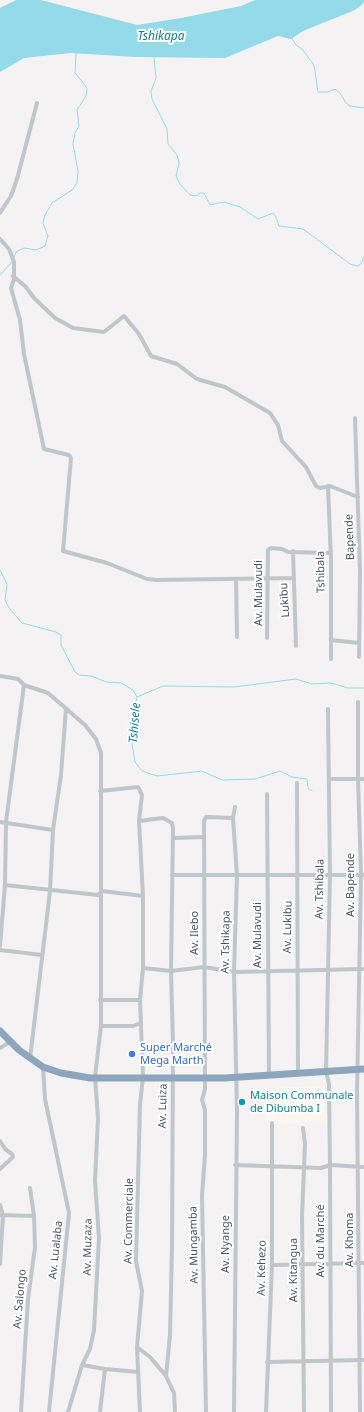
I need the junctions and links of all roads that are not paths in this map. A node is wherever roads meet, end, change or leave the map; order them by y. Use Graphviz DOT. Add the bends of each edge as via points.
graph roads {
  1 [pos="37,103"];
  2 [pos="0,213"];
  3 [pos="0,239"];
  4 [pos="13,276"];
  5 [pos="355,418"];
  6 [pos="328,486"];
  7 [pos="358,497"];
  8 [pos="293,551"];
  9 [pos="330,553"];
  10 [pos="362,571"];
  11 [pos="293,578"];
  12 [pos="236,579"];
  13 [pos="267,579"];
  14 [pos="237,637"];
  15 [pos="268,638"];
  16 [pos="331,640"];
  17 [pos="359,643"];
  18 [pos="296,646"];
  19 [pos="359,657"];
  20 [pos="331,659"];
  21 [pos="0,676"];
  22 [pos="24,685"];
  23 [pos="358,702"];
  24 [pos="66,708"];
  25 [pos="328,709"];
  26 [pos="330,779"];
  27 [pos="358,779"];
  28 [pos="364,779"];
  29 [pos="297,783"];
  30 [pos="100,791"];
  31 [pos="267,794"];
  32 [pos="235,807"];
  33 [pos="233,818"];
  34 [pos="139,821"];
  35 [pos="0,822"];
  36 [pos="6,822"];
  37 [pos="53,830"];
  38 [pos="204,837"];
  39 [pos="173,838"];
  40 [pos="2,868"];
  41 [pos="204,874"];
  42 [pos="172,875"];
  43 [pos="237,875"];
  44 [pos="297,875"];
  45 [pos="330,875"];
  46 [pos="363,875"];
  47 [pos="267,876"];
  48 [pos="5,885"];
  49 [pos="50,891"];
  50 [pos="102,891"];
  51 [pos="143,896"];
  52 [pos="0,946"];
  53 [pos="0,950"];
  54 [pos="42,955"];
  55 [pos="143,968"];
  56 [pos="204,968"];
  57 [pos="296,969"];
  58 [pos="362,969"];
  59 [pos="327,970"];
  60 [pos="171,971"];
  61 [pos="234,972"];
  62 [pos="268,972"];
  63 [pos="100,1000"];
  64 [pos="140,1000"];
  65 [pos="141,1023"];
  66 [pos="101,1026"];
  67 [pos="0,1031"];
  68 [pos="10,1042"];
  69 [pos="0,1048"];
  70 [pos="30,1059"];
  71 [pos="43,1067"];
  72 [pos="361,1069"];
  73 [pos="326,1071"];
  74 [pos="298,1072"];
  75 [pos="269,1075"];
  76 [pos="95,1077"];
  77 [pos="142,1077"];
  78 [pos="236,1077"];
  79 [pos="172,1078"];
  80 [pos="204,1078"];
  81 [pos="272,1123"];
  82 [pos="302,1128"];
  83 [pos="0,1141"];
  84 [pos="235,1165"];
  85 [pos="330,1165"];
  86 [pos="271,1167"];
  87 [pos="359,1167"];
  88 [pos="364,1167"];
  89 [pos="305,1168"];
  90 [pos="0,1169"];
  91 [pos="30,1188"];
  92 [pos="0,1205"];
  93 [pos="1,1215"];
  94 [pos="34,1216"];
  95 [pos="303,1263"];
  96 [pos="330,1263"];
  97 [pos="359,1263"];
  98 [pos="364,1263"];
  99 [pos="0,1264"];
  100 [pos="272,1265"];
  101 [pos="137,1347"];
  102 [pos="303,1360"];
  103 [pos="362,1360"];
  104 [pos="330,1361"];
  105 [pos="267,1362"];
  106 [pos="82,1364"];
  107 [pos="105,1369"];
  108 [pos="138,1372"];
  109 [pos="166,1376"];
  110 [pos="20,1412"];
  111 [pos="49,1412"];
  112 [pos="68,1412"];
  113 [pos="100,1412"];
  114 [pos="140,1412"];
  115 [pos="175,1412"];
  116 [pos="206,1412"];
  117 [pos="234,1412"];
  118 [pos="266,1412"];
  119 [pos="304,1412"];
  120 [pos="330,1412"];
  121 [pos="360,1412"];
  1 -- 2 [label="street" via="17,179 11,196"];
  3 -- 4 [label="street" via="12,256"];
  4 -- 6 [label="street" via="42,307 62,323 73,328 104,332 124,316 140,334 151,356 177,364 196,379 225,387 267,411 278,425 282,441 306,467 316,486"];
  4 -- 12 [label="street" via="11,288 20,320 24,354 44,449 71,458 63,551 107,563 147,579"];
  5 -- 7 [label="street, Bapende"];
  6 -- 7 [label="street"];
  6 -- 9 [label="street, Tshibala"];
  7 -- 10 [label="street, Bapende"];
  8 -- 9 [label="street"];
  8 -- 11 [label="street, Lukibu"];
  8 -- 13 [label="street, Av. Mulavudi" via="269,549"];
  9 -- 16 [label="street, Tshibala"];
  10 -- 17 [label="street, Bapende"];
  11 -- 13 [label="street"];
  11 -- 18 [label="street, Lukibu"];
  12 -- 13 [label="street"];
  12 -- 14 [label="street"];
  13 -- 15 [label="street, Av. Mulavudi"];
  16 -- 17 [label="street"];
  16 -- 20 [label="street, Tshibala"];
  17 -- 19 [label="street, Bapende"];
  21 -- 22 [label="street, Av. Muzaza" via="18,679"];
  22 -- 24 [label="street, Av. Muzaza" via="48,693"];
  22 -- 36 [label="street"];
  23 -- 27 [label="street, Av. Bapende"];
  24 -- 30 [label="street, Av. Muzaza" via="85,725 99,746"];
  24 -- 37 [label="street" via="61,775"];
  25 -- 26 [label="street, Av. Tshibala"];
  26 -- 27 [label="street"];
  26 -- 45 [label="street, Av. Tshibala"];
  27 -- 28 [label="street"];
  27 -- 46 [label="street, Av. Bapende"];
  29 -- 44 [label="street, Av. Lukibu"];
  30 -- 34 [label="street, Av. Commerciale" via="133,787 141,789"];
  30 -- 50 [label="street, Av. Muzaza"];
  31 -- 47 [label="street, Av. Mulavudi"];
  32 -- 33 [label="street, Av. Tshikapa"];
  33 -- 38 [label="street, Av. Ilebo" via="204,818"];
  33 -- 43 [label="street, Av. Tshikapa"];
  34 -- 39 [label="street, Av. Luiza" via="163,818 169,820 172,823"];
  34 -- 51 [label="street, Av. Commerciale"];
  35 -- 36 [label="street"];
  36 -- 37 [label="street"];
  36 -- 40 [label="street"];
  37 -- 49 [label="street"];
  38 -- 39 [label="street"];
  38 -- 41 [label="street, Av. Ilebo"];
  39 -- 42 [label="street, Av. Luiza"];
  40 -- 48 [label="street"];
  41 -- 42 [label="street"];
  41 -- 43 [label="street"];
  41 -- 56 [label="street, Av. Ilebo"];
  42 -- 60 [label="street, Av. Luiza"];
  43 -- 47 [label="street"];
  43 -- 61 [label="street, Av. Tshikapa"];
  44 -- 45 [label="street"];
  44 -- 47 [label="street"];
  44 -- 57 [label="street, Av. Lukibu"];
  45 -- 46 [label="street"];
  45 -- 59 [label="street, Av. Tshibala"];
  46 -- 58 [label="street, Av. Bapende"];
  47 -- 62 [label="street, Av. Mulavudi"];
  48 -- 49 [label="street"];
  48 -- 52 [label="street"];
  49 -- 50 [label="street" via="98,895"];
  49 -- 54 [label="street"];
  50 -- 51 [label="street"];
  50 -- 63 [label="street, Av. Muzaza"];
  51 -- 55 [label="street, Av. Commerciale"];
  53 -- 54 [label="street"];
  54 -- 70 [label="street"];
  55 -- 60 [label="street"];
  55 -- 64 [label="street, Av. Commerciale"];
  56 -- 60 [label="street"];
  56 -- 61 [label="street"];
  56 -- 80 [label="street, Av. Ilebo"];
  57 -- 59 [label="street"];
  57 -- 62 [label="street"];
  57 -- 74 [label="street, Av. Lukibu"];
  58 -- 59 [label="street"];
  58 -- 72 [label="street, Av. Bapende"];
  59 -- 73 [label="street, Av. Tshibala"];
  60 -- 79 [label="street, Av. Luiza"];
  61 -- 62 [label="street"];
  61 -- 78 [label="street, Av. Tshikapa"];
  62 -- 75 [label="street, Av. Mulavudi"];
  63 -- 64 [label="street"];
  63 -- 66 [label="street, Av. Muzaza"];
  64 -- 65 [label="street, Av. Commerciale"];
  65 -- 66 [label="street" via="133,1026"];
  65 -- 77 [label="street, Av. Commerciale"];
  66 -- 76 [label="street, Av. Muzaza"];
  67 -- 68 [label="highway"];
  68 -- 69 [label="street"];
  68 -- 70 [label="highway"];
  70 -- 71 [label="highway"];
  71 -- 76 [label="highway" via="61,1074"];
  71 -- 111 [label="street, Av. Lualaba" via="45,1099 68,1213"];
  72 -- 73 [label="highway"];
  72 -- 87 [label="street, Av. Khoma"];
  73 -- 74 [label="highway"];
  73 -- 85 [label="street, Av. du Marché" via="329,1084"];
  74 -- 75 [label="highway"];
  75 -- 78 [label="highway"];
  76 -- 77 [label="highway"];
  76 -- 106 [label="street, Av. Muzaza" via="98,1118 95,1181 98,1246 94,1330 90,1349"];
  77 -- 79 [label="highway"];
  77 -- 101 [label="street, Av. Commerciale" via="136,1261 142,1291"];
  78 -- 80 [label="highway"];
  78 -- 84 [label="street, Av. Nyange"];
  79 -- 80 [label="highway"];
  79 -- 109 [label="street, Av. Luiza" via="170,1335"];
  80 -- 116 [label="street, Av. Mungamba" via="202,1100 205,1110 205,1155 202,1195"];
  81 -- 86 [label="street, Av. Kehezo"];
  82 -- 89 [label="street, Av. Kitangua"];
  83 -- 90 [label="street" via="13,1157"];
  84 -- 86 [label="street"];
  84 -- 117 [label="street, Av. Nyange"];
  85 -- 87 [label="street"];
  85 -- 89 [label="street"];
  85 -- 96 [label="street, Av. du Marché"];
  86 -- 89 [label="street"];
  86 -- 100 [label="street, Av. Kehezo"];
  87 -- 88 [label="street"];
  87 -- 97 [label="street, Av. Khoma"];
  89 -- 95 [label="street, Av. Kitangua"];
  91 -- 94 [label="street, Av. Salongo"];
  92 -- 93 [label="street"];
  93 -- 94 [label="street"];
  93 -- 99 [label="street"];
  94 -- 110 [label="street, Av. Salongo" via="35,1247 28,1299"];
  95 -- 96 [label="street"];
  95 -- 100 [label="street"];
  95 -- 102 [label="street, Av. Kitangua"];
  96 -- 97 [label="street"];
  96 -- 104 [label="street, Av. du Marché"];
  97 -- 98 [label="street"];
  97 -- 103 [label="street, Av. Khoma"];
  100 -- 105 [label="street, Av. Kehezo"];
  101 -- 108 [label="street, Av. Commerciale"];
  101 -- 109 [label="street" via="150,1356"];
  102 -- 104 [label="street"];
  102 -- 105 [label="street"];
  102 -- 119 [label="street, Av. Kitangua"];
  103 -- 104 [label="street"];
  103 -- 121 [label="street, Av. Khoma"];
  104 -- 120 [label="street, Av. du Marché"];
  105 -- 118 [label="street, Av. Kehezo"];
  106 -- 107 [label="street"];
  106 -- 112 [label="street, Av. Muzaza"];
  107 -- 108 [label="street"];
  107 -- 113 [label="street"];
  108 -- 114 [label="street, Av. Commerciale"];
  109 -- 115 [label="street" via="174,1393"];
}
